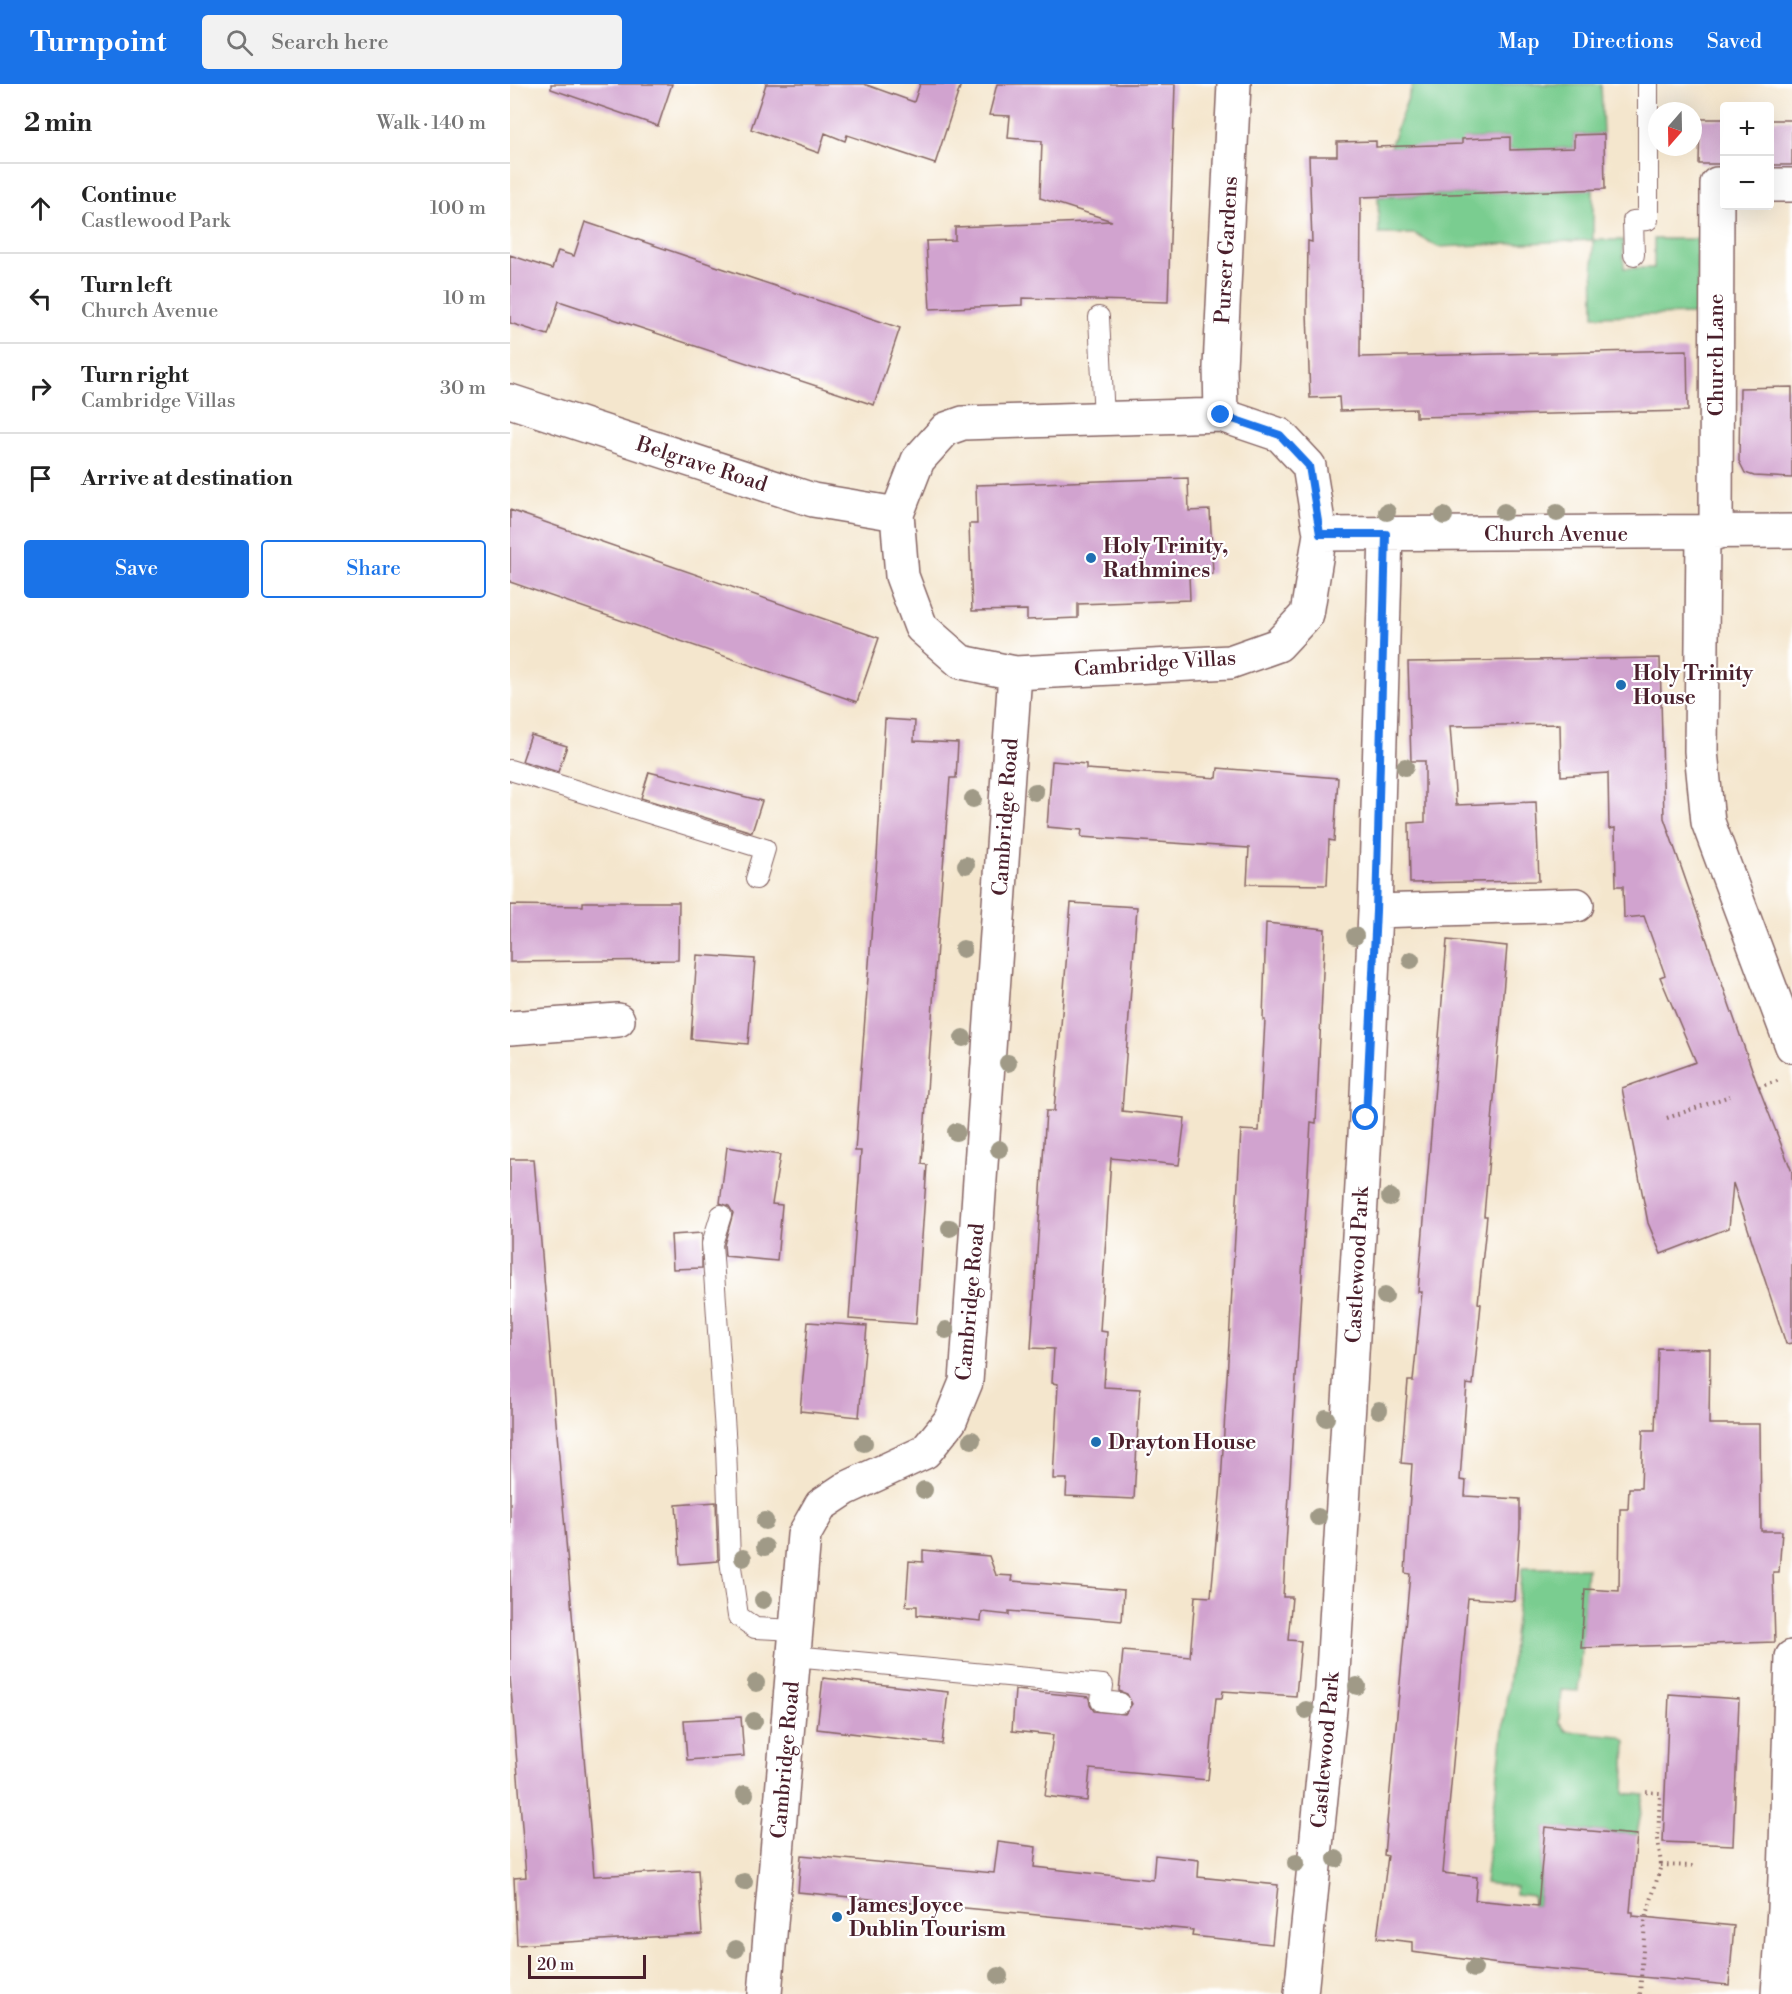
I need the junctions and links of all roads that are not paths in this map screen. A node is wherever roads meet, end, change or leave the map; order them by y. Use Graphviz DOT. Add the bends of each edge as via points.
graph roads {
  1 [pos="1234,84"];
  2 [pos="1648,84"];
  3 [pos="1720,184"];
  4 [pos="1774,185"];
  5 [pos="1792,185"];
  6 [pos="1634,255"];
  7 [pos="1099,317"];
  8 [pos="510,401"];
  9 [pos="1221,415"];
  10 [pos="1104,418"];
  11 [pos="897,514"];
  12 [pos="1792,531"];
  13 [pos="1709,533"];
  14 [pos="1320,534"];
  15 [pos="1386,534"];
  16 [pos="1015,674"];
  17 [pos="510,770"];
  18 [pos="756,879"];
  19 [pos="1577,905"];
  20 [pos="1376,911"];
  21 [pos="618,1020"];
  22 [pos="510,1028"];
  23 [pos="1792,1046"];
  24 [pos="721,1215"];
  25 [pos="795,1643"];
  26 [pos="1792,1657"];
  27 [pos="1120,1703"];
  28 [pos="765,1994"];
  29 [pos="1301,1994"];
  30 [pos="1778,1994"];
  1 -- 9 [label="street, Purser Gardens"];
  2 -- 6 [label="lane" via="1648,220 1633,221"];
  3 -- 13 [label="street, Church Lane"];
  4 -- 5 [label="street"];
  7 -- 10 [label="lane"];
  8 -- 11 [label="street, Belgrave Road" via="813,500"];
  9 -- 10 [label="street, Cambridge Villas"];
  9 -- 14 [label="street, Cambridge Villas" via="1280,435 1309,466"];
  10 -- 11 [label="street, Cambridge Villas" via="963,423 946,429 918,460"];
  11 -- 16 [label="street, Cambridge Villas" via="902,576 921,627 961,662"];
  12 -- 13 [label="street, Church Avenue"];
  13 -- 15 [label="street, Church Avenue"];
  13 -- 23 [label="street" via="1701,751 1708,822"];
  14 -- 15 [label="street, Church Avenue"];
  14 -- 16 [label="street, Cambridge Villas" via="1307,614 1278,645 1230,662"];
  15 -- 20 [label="street, Castlewood Park"];
  16 -- 25 [label="street, Cambridge Road" via="966,1382 950,1421 925,1452 845,1489 821,1505 804,1535"];
  17 -- 18 [label="lane" via="765,849"];
  19 -- 20 [label="street"];
  20 -- 29 [label="street, Castlewood Park" via="1332,1689"];
  21 -- 22 [label="street"];
  24 -- 25 [label="lane" via="712,1244 730,1560 738,1616 755,1628"];
  25 -- 27 [label="lane" via="1102,1685 1101,1701"];
  25 -- 28 [label="street, Cambridge Road"];
  26 -- 30 [label="street"];
}
